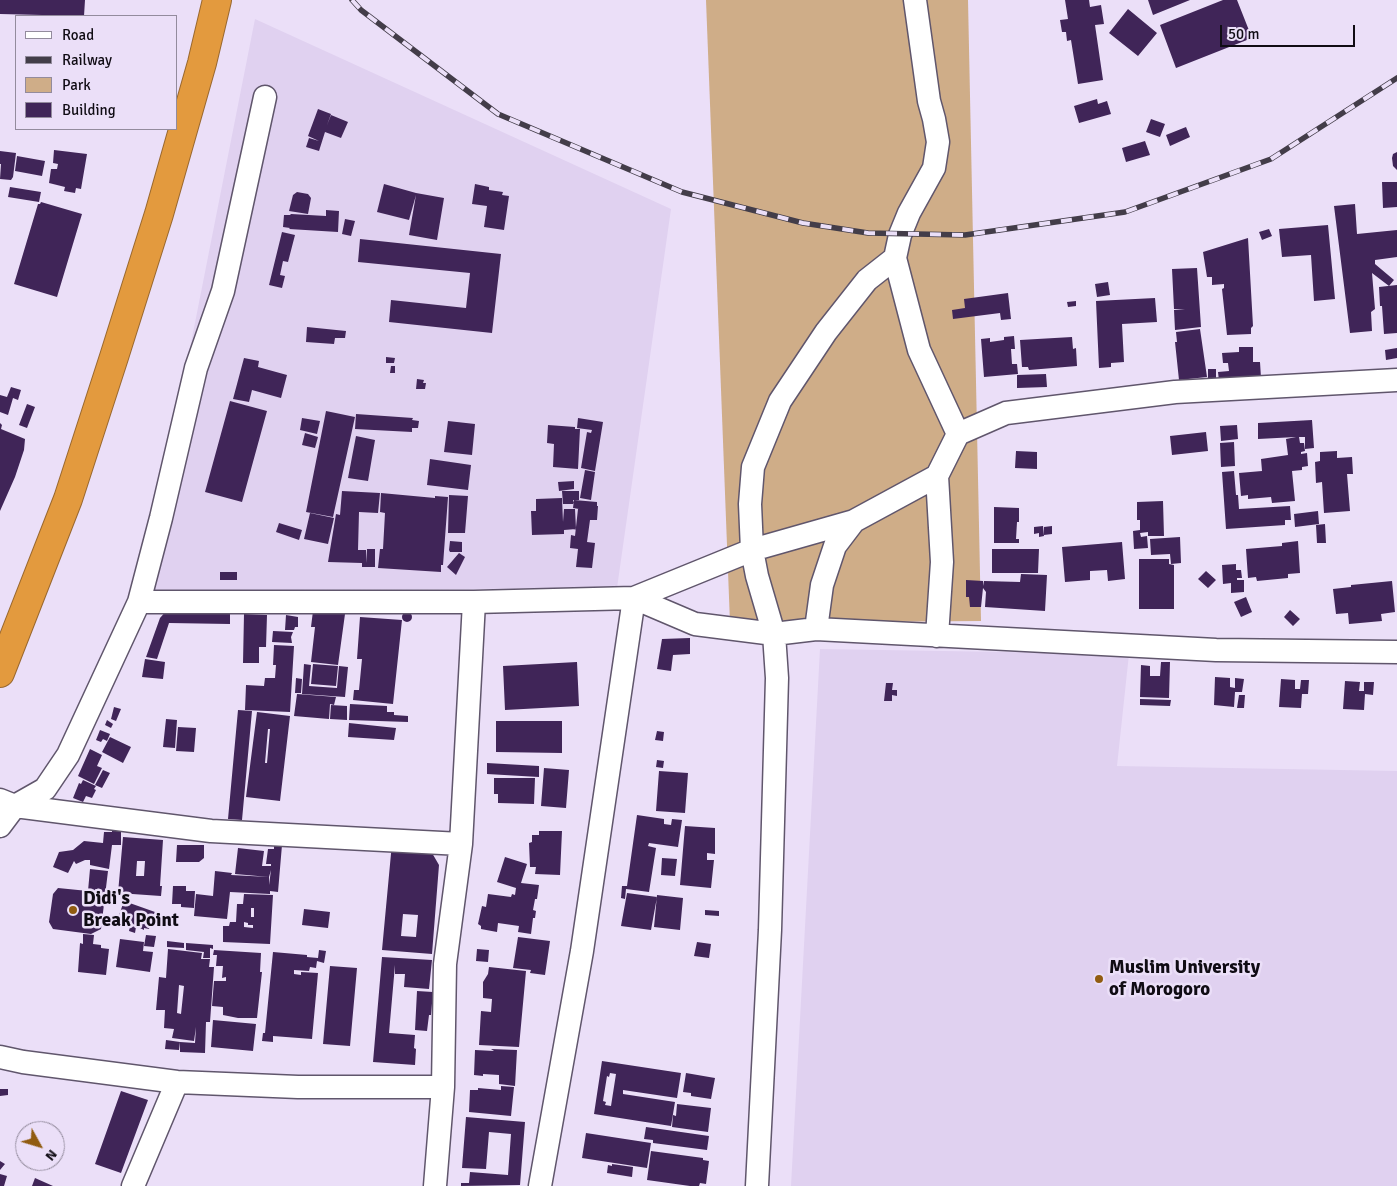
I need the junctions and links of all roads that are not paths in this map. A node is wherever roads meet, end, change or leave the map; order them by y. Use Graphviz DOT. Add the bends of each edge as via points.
graph roads {
  1 [pos="216,0"];
  2 [pos="915,0"];
  3 [pos="265,97"];
  4 [pos="895,258"];
  5 [pos="1397,380"];
  6 [pos="958,434"];
  7 [pos="937,476"];
  8 [pos="854,521"];
  9 [pos="752,550"];
  10 [pos="634,598"];
  11 [pos="138,602"];
  12 [pos="474,602"];
  13 [pos="816,629"];
  14 [pos="774,634"];
  15 [pos="937,636"];
  16 [pos="1397,652"];
  17 [pos="0,673"];
  18 [pos="7,803"];
  19 [pos="0,826"];
  20 [pos="461,844"];
  21 [pos="0,1056"];
  22 [pos="178,1082"];
  23 [pos="443,1087"];
  24 [pos="133,1186"];
  25 [pos="436,1186"];
  26 [pos="540,1186"];
  27 [pos="757,1186"];
  1 -- 17 [label="highway" via="202,63 159,214 111,367 68,499"];
  2 -- 4 [label="street" via="938,142 934,168 909,213"];
  3 -- 11 [label="street" via="223,291 196,368"];
  4 -- 6 [label="street" via="919,350"];
  4 -- 9 [label="street" via="867,280 826,332 780,401 753,466 750,504"];
  5 -- 6 [label="street" via="1175,392 1006,413"];
  6 -- 7 [label="street"];
  7 -- 8 [label="street"];
  7 -- 15 [label="street" via="942,562"];
  8 -- 9 [label="street"];
  8 -- 13 [label="street" via="834,546 822,585"];
  9 -- 10 [label="street"];
  9 -- 14 [label="street"];
  10 -- 12 [label="street"];
  10 -- 14 [label="street" via="695,624"];
  10 -- 26 [label="street" via="582,951"];
  11 -- 12 [label="street"];
  11 -- 18 [label="street" via="68,755 44,789"];
  12 -- 20 [label="street"];
  13 -- 14 [label="street"];
  13 -- 15 [label="street"];
  14 -- 27 [label="street" via="777,678 770,930"];
  15 -- 16 [label="street" via="1216,650"];
  18 -- 19 [label="street"];
  18 -- 20 [label="street" via="211,830"];
  20 -- 23 [label="street" via="445,964"];
  21 -- 22 [label="street" via="22,1062"];
  22 -- 23 [label="street" via="298,1087"];
  22 -- 24 [label="street"];
  23 -- 25 [label="street"];
}
